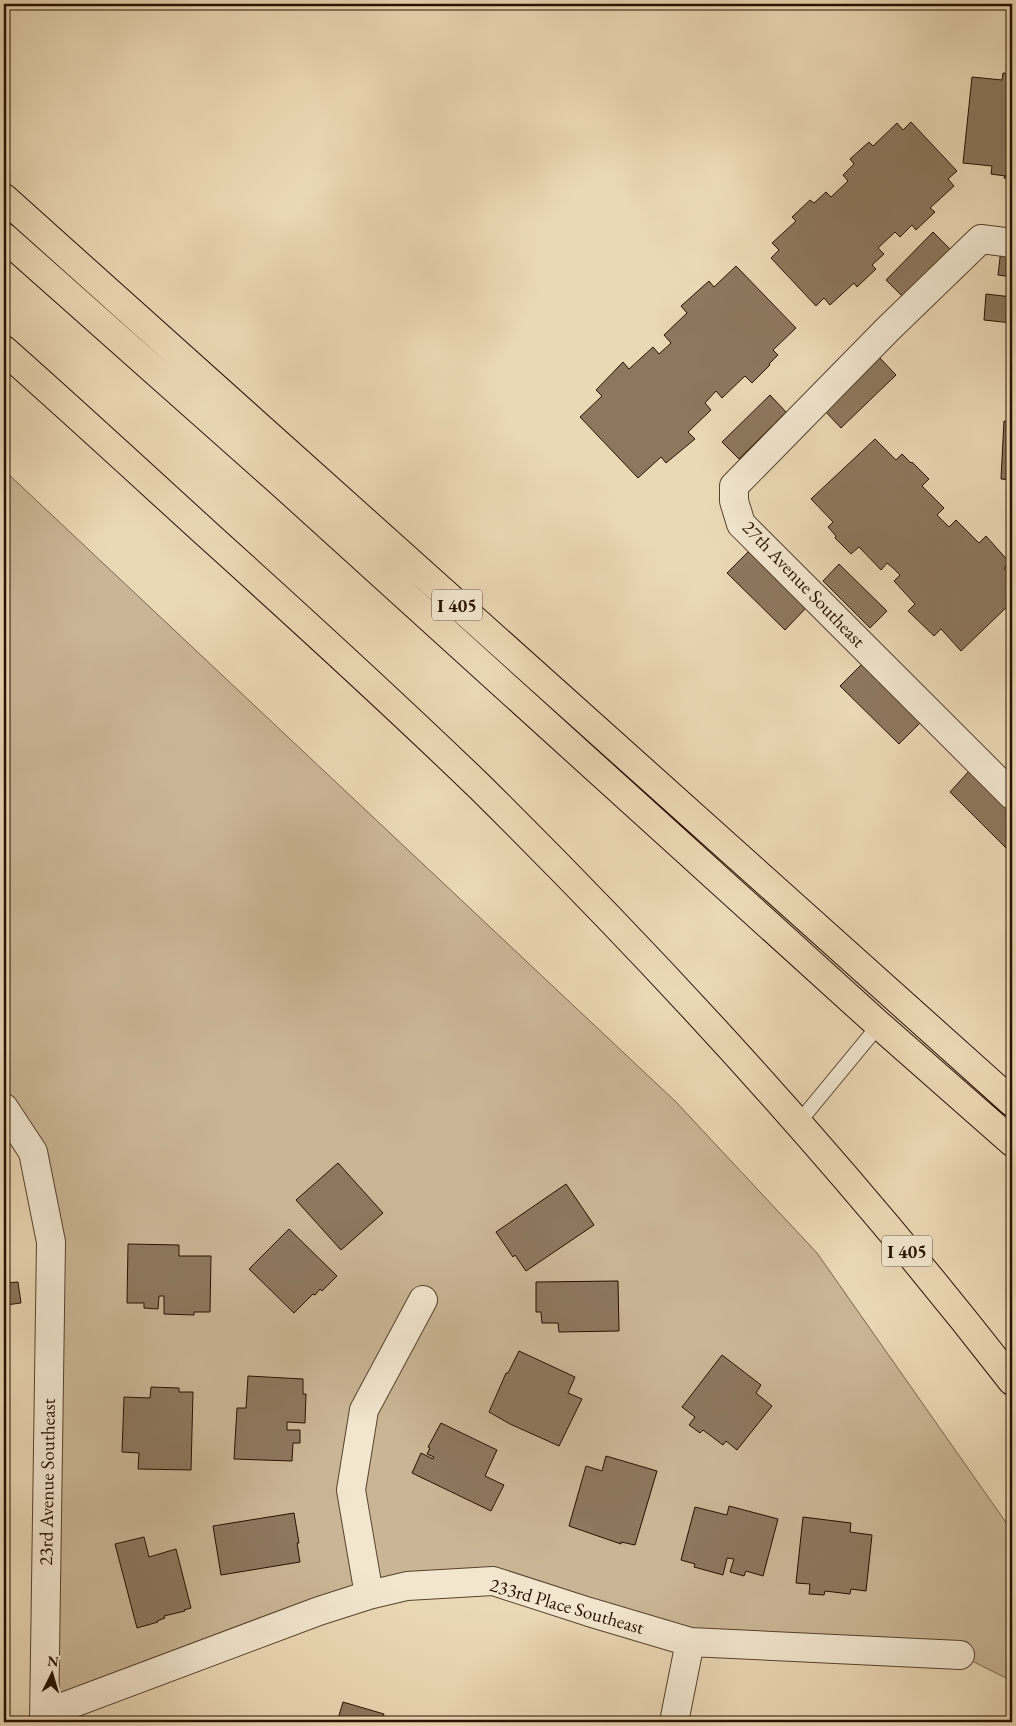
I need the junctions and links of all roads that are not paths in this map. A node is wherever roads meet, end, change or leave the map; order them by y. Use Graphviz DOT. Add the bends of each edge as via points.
graph roads {
  1 [pos="4,198"];
  2 [pos="4,237"];
  3 [pos="1012,243"];
  4 [pos="4,350"];
  5 [pos="1012,794"];
  6 [pos="879,1025"];
  7 [pos="1012,1102"];
  8 [pos="4,1108"];
  9 [pos="799,1122"];
  10 [pos="1012,1142"];
  11 [pos="422,1300"];
  12 [pos="1012,1381"];
  13 [pos="369,1595"];
  14 [pos="690,1642"];
  15 [pos="960,1655"];
  16 [pos="44,1718"];
  17 [pos="674,1722"];
  1 -- 7 [label="highway, I 405"];
  2 -- 6 [label="highway, I 405" via="280,482"];
  3 -- 5 [label="street, 27th Avenue Southeast" via="981,239 734,486 734,501 741,524"];
  4 -- 9 [label="highway, I 405" via="340,655 480,787 632,942"];
  6 -- 9 [label="lane"];
  6 -- 10 [label="highway, I 405"];
  8 -- 16 [label="street, 23rd Avenue Southeast" via="33,1152 50,1242"];
  9 -- 12 [label="highway, I 405"];
  11 -- 13 [label="street" via="364,1410 351,1490"];
  13 -- 14 [label="street, 233rd Place Southeast" via="407,1586 493,1581"];
  13 -- 16 [label="street, 233rd Place Southeast" via="319,1611"];
  14 -- 15 [label="street, 233rd Place Southeast"];
  14 -- 17 [label="street"];
}
